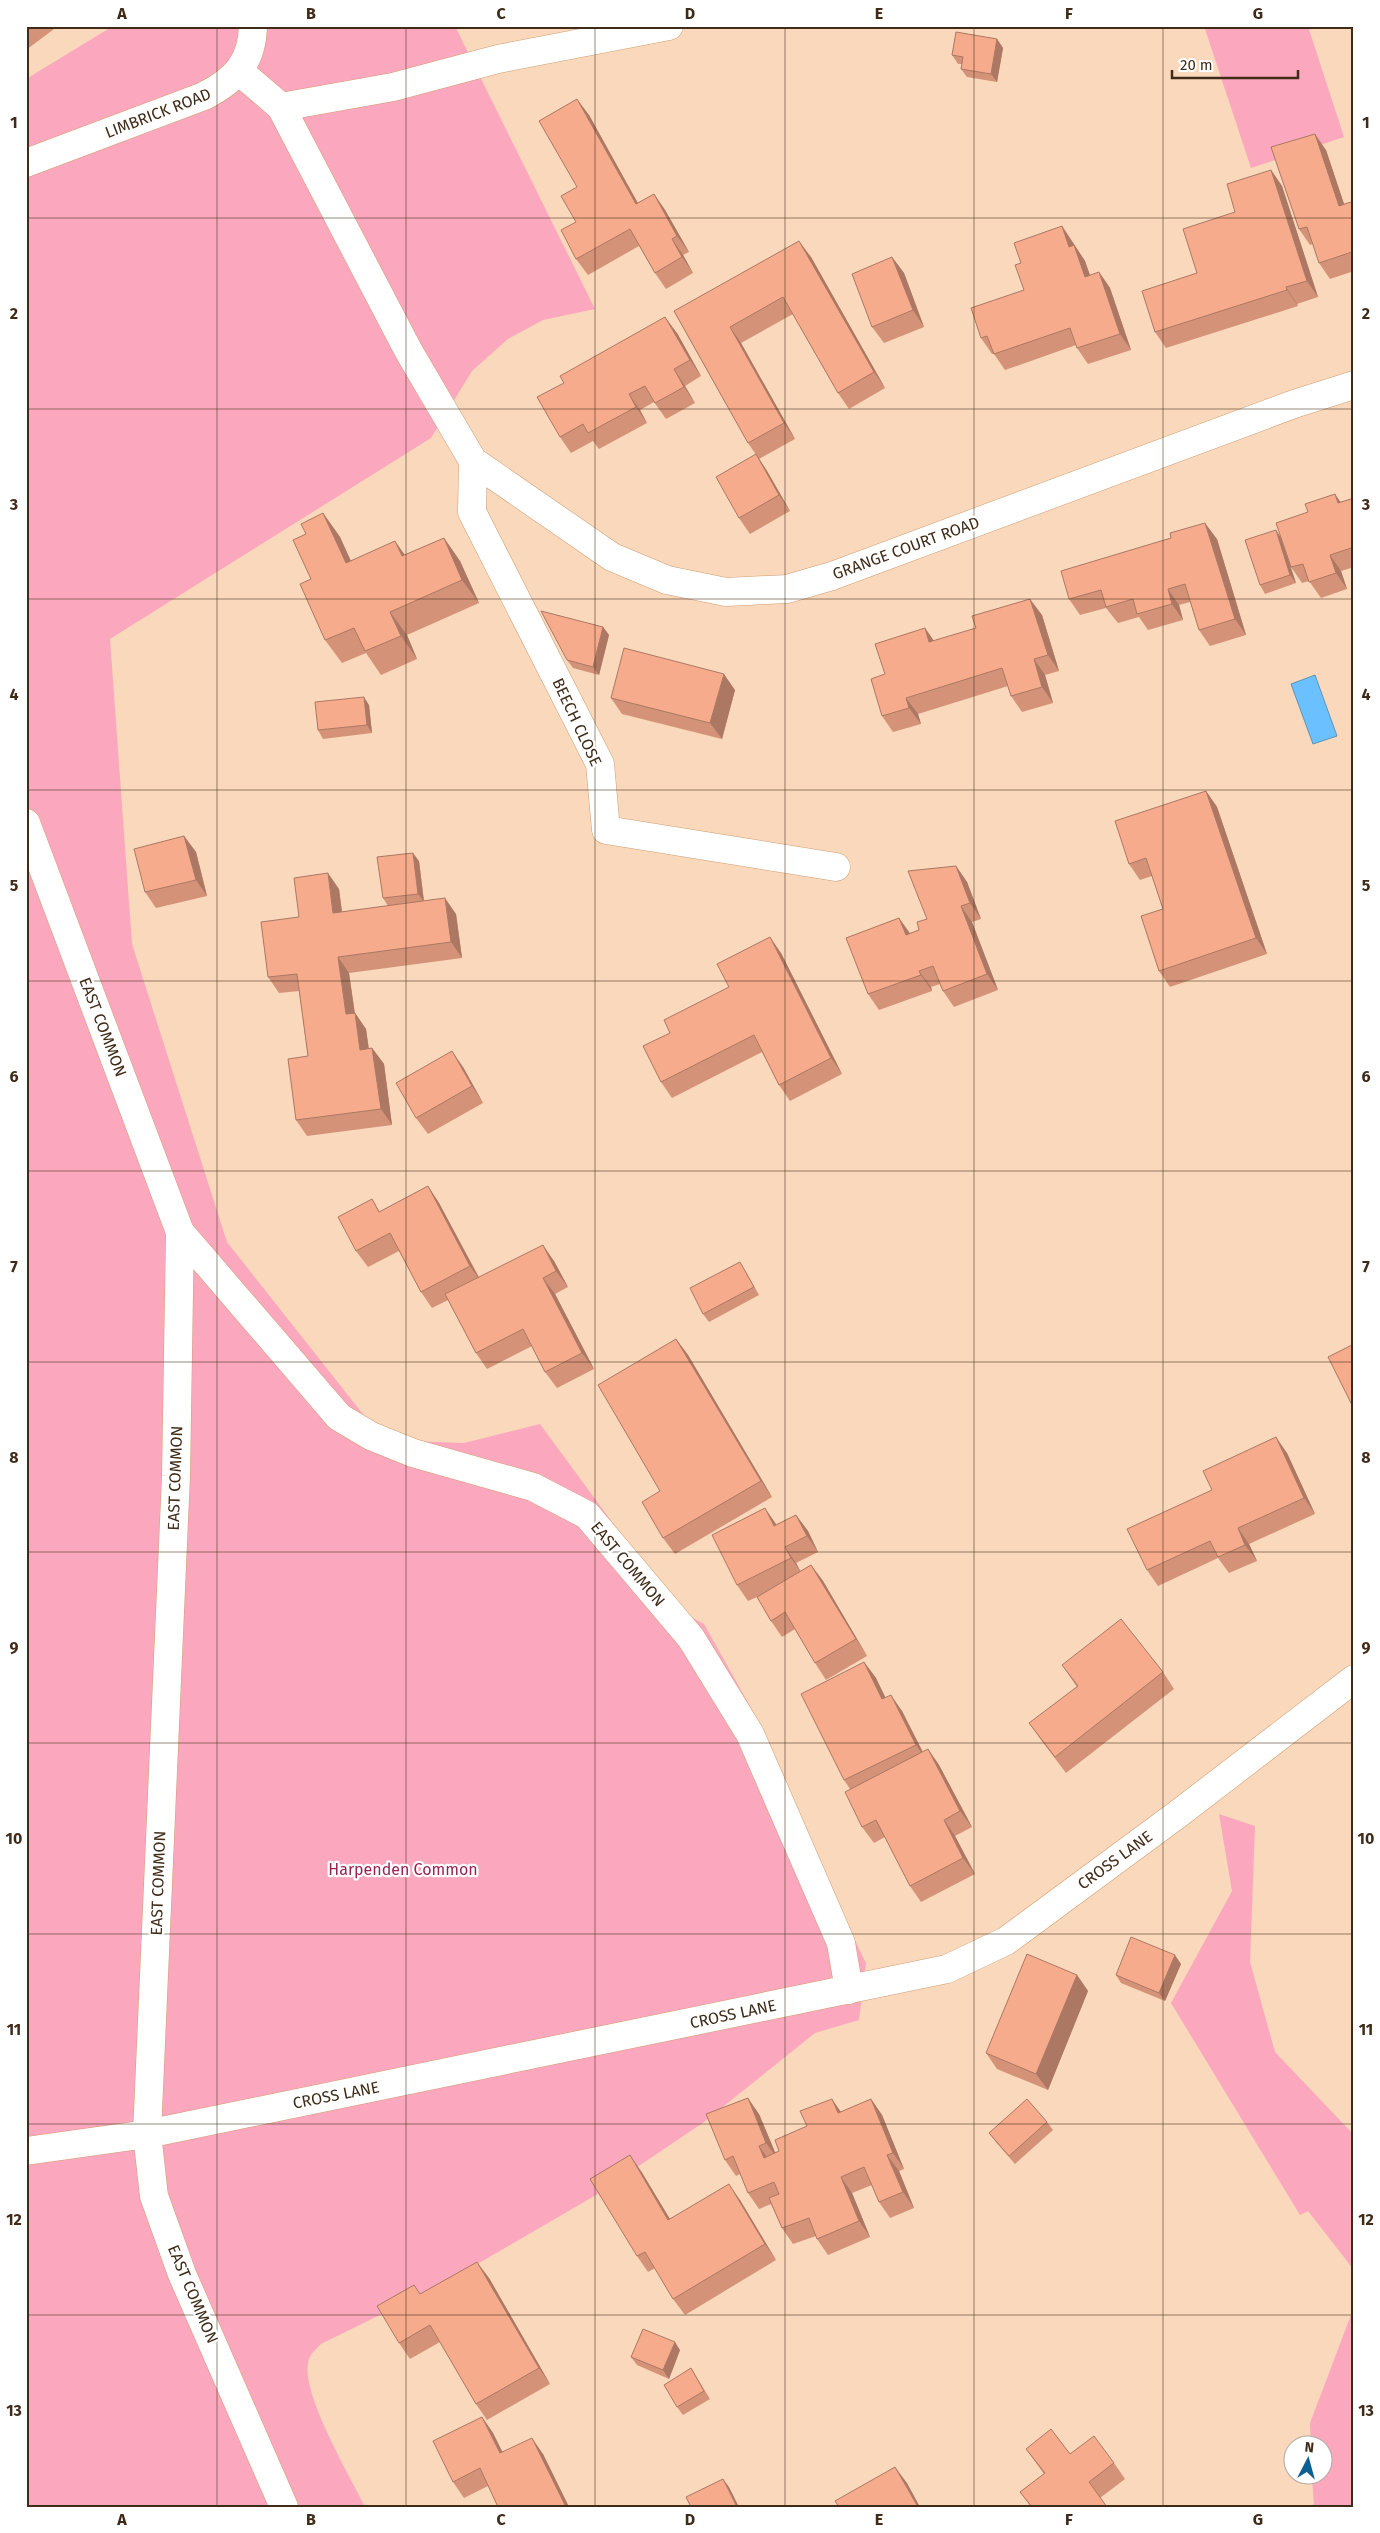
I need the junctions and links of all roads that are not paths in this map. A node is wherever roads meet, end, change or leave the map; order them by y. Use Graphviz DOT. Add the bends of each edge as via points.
graph roads {
  1 [pos="253,26"];
  2 [pos="669,26"];
  3 [pos="239,71"];
  4 [pos="281,107"];
  5 [pos="26,163"];
  6 [pos="1354,385"];
  7 [pos="472,462"];
  8 [pos="26,823"];
  9 [pos="836,867"];
  10 [pos="180,1232"];
  11 [pos="1354,1679"];
  12 [pos="849,1990"];
  13 [pos="147,2134"];
  14 [pos="26,2151"];
  15 [pos="284,2507"];
  1 -- 3 [label="street, LIMBRICK ROAD" via="248,56"];
  2 -- 4 [label="street" via="498,59 393,87"];
  3 -- 4 [label="street"];
  3 -- 5 [label="street, LIMBRICK ROAD" via="224,85 204,96"];
  4 -- 7 [label="street" via="408,350"];
  6 -- 7 [label="street, GRANGE COURT ROAD" via="1285,407 832,576 787,588 726,592 666,580 612,558"];
  7 -- 9 [label="street, BEECH CLOSE" via="472,512 600,764 606,830"];
  8 -- 10 [label="street, EAST COMMON"];
  10 -- 12 [label="street, EAST COMMON" via="339,1417 371,1436 413,1453 533,1488 587,1515 691,1638 750,1734 841,1943"];
  10 -- 13 [label="street, EAST COMMON" via="176,1476"];
  11 -- 12 [label="street, CROSS LANE" via="1006,1941 947,1969"];
  12 -- 13 [label="street, CROSS LANE"];
  13 -- 14 [label="street, CROSS LANE"];
  13 -- 15 [label="street, EAST COMMON" via="154,2196 182,2274"];
}
